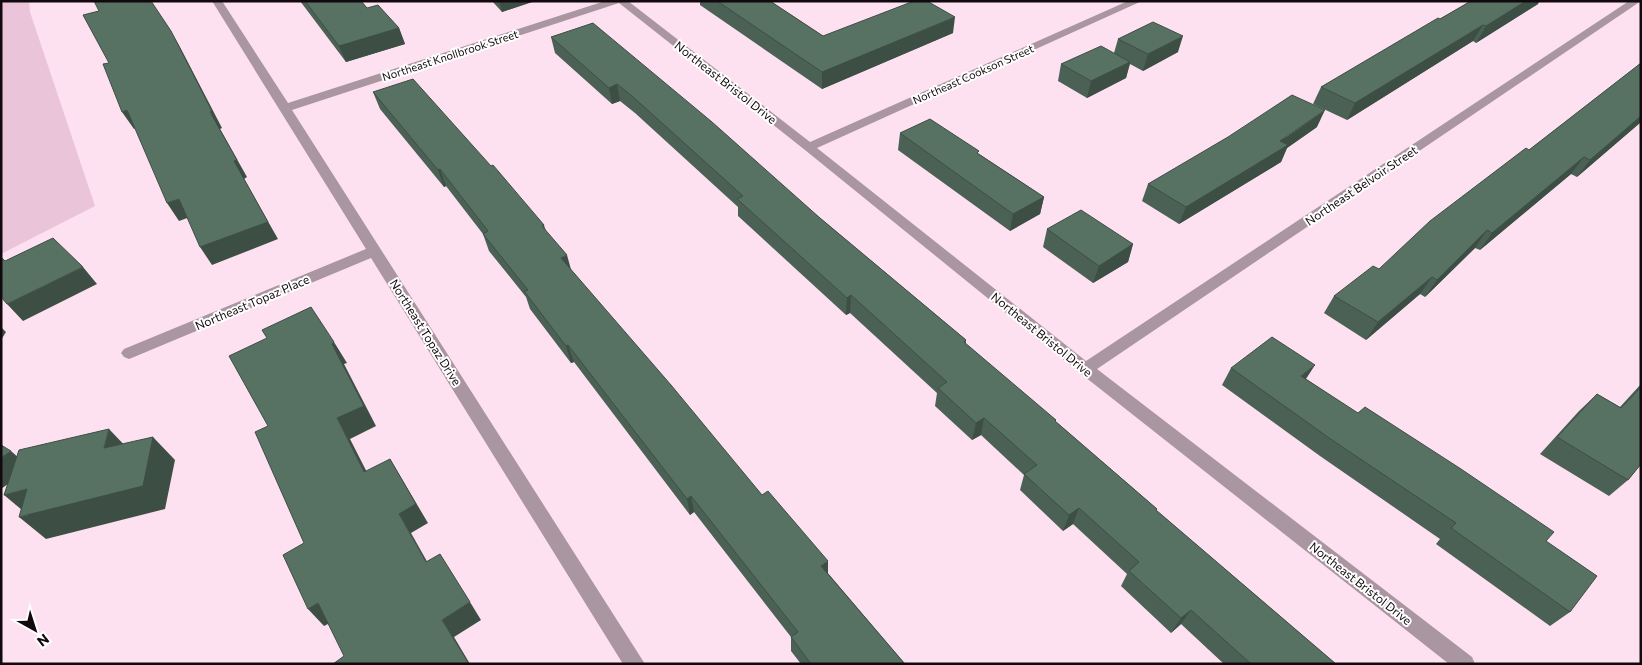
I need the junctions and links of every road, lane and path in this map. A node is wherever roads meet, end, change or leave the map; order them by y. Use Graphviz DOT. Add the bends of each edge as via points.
graph roads {
  1 [pos="218,1"];
  2 [pos="616,1"];
  3 [pos="622,1"];
  4 [pos="1136,1"];
  5 [pos="1636,1"];
  6 [pos="285,108"];
  7 [pos="809,147"];
  8 [pos="375,251"];
  9 [pos="129,353"];
  10 [pos="1086,369"];
  11 [pos="635,664"];
  12 [pos="1465,664"];
  1 -- 6 [label="street, Northeast Topaz Drive"];
  2 -- 6 [label="street, Northeast Knollbrook Street"];
  3 -- 7 [label="street, Northeast Bristol Drive"];
  4 -- 7 [label="street, Northeast Cookson Street"];
  5 -- 10 [label="street, Northeast Belvoir Street"];
  6 -- 8 [label="street, Northeast Topaz Drive"];
  7 -- 10 [label="street, Northeast Bristol Drive"];
  8 -- 9 [label="street, Northeast Topaz Place"];
  8 -- 11 [label="street, Northeast Topaz Drive"];
  10 -- 12 [label="street, Northeast Bristol Drive"];
}
